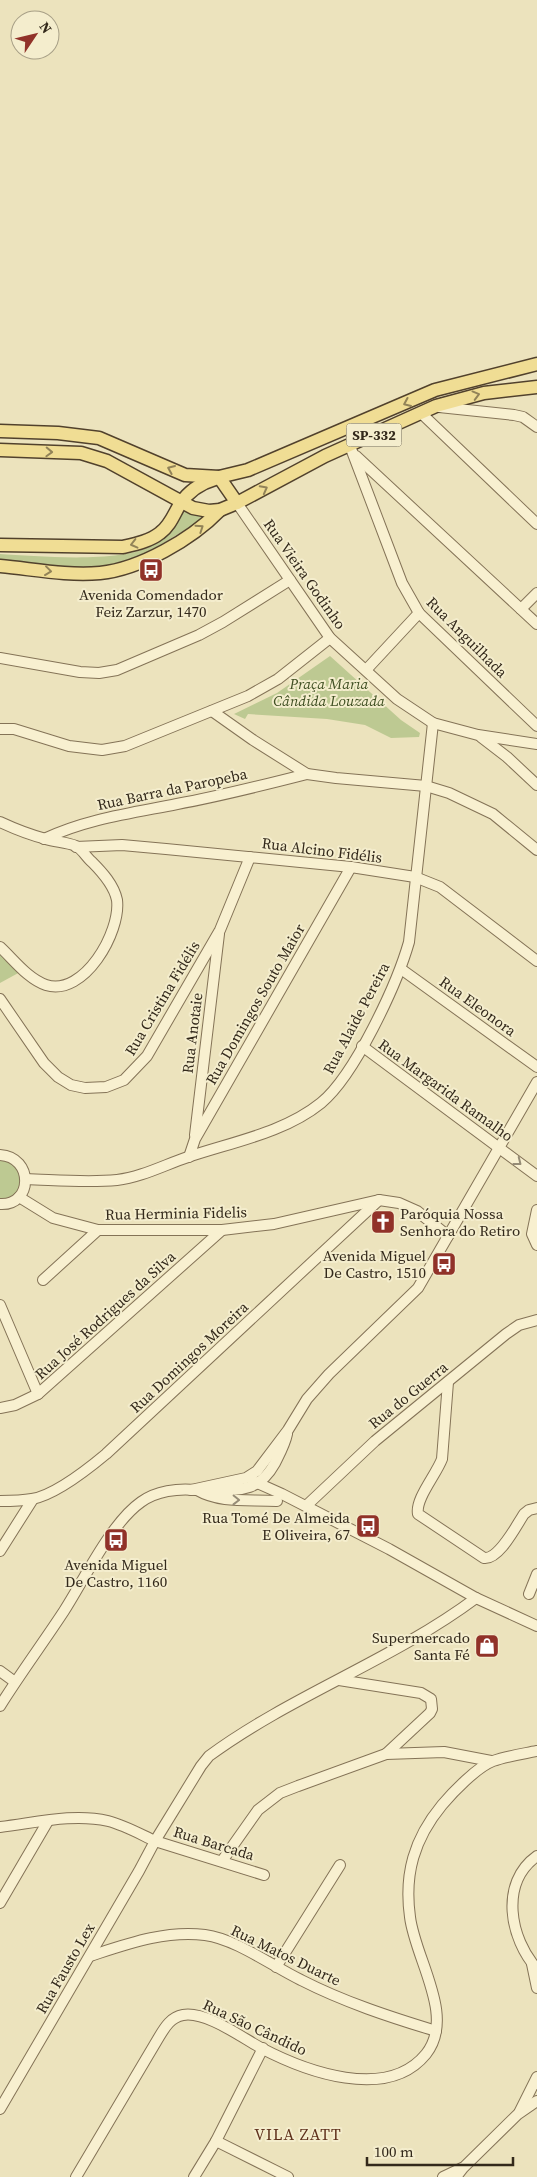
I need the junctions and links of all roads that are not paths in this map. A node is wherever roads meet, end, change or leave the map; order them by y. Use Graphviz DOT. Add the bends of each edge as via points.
graph roads {
  1 [pos="537,364"];
  2 [pos="537,387"];
  3 [pos="436,406"];
  4 [pos="422,414"];
  5 [pos="537,427"];
  6 [pos="0,431"];
  7 [pos="0,450"];
  8 [pos="353,451"];
  9 [pos="219,478"];
  10 [pos="181,503"];
  11 [pos="237,504"];
  12 [pos="220,510"];
  13 [pos="537,524"];
  14 [pos="153,537"];
  15 [pos="0,545"];
  16 [pos="162,551"];
  17 [pos="0,566"];
  18 [pos="290,580"];
  19 [pos="537,593"];
  20 [pos="521,609"];
  21 [pos="419,613"];
  22 [pos="537,624"];
  23 [pos="330,638"];
  24 [pos="0,658"];
  25 [pos="366,670"];
  26 [pos="212,711"];
  27 [pos="433,724"];
  28 [pos="537,726"];
  29 [pos="0,729"];
  30 [pos="478,735"];
  31 [pos="537,744"];
  32 [pos="307,774"];
  33 [pos="537,785"];
  34 [pos="426,786"];
  35 [pos="0,822"];
  36 [pos="44,839"];
  37 [pos="76,846"];
  38 [pos="537,850"];
  39 [pos="250,857"];
  40 [pos="351,868"];
  41 [pos="415,877"];
  42 [pos="220,930"];
  43 [pos="0,947"];
  44 [pos="537,961"];
  45 [pos="401,968"];
  46 [pos="0,999"];
  47 [pos="362,1046"];
  48 [pos="537,1067"];
  49 [pos="537,1082"];
  50 [pos="195,1139"];
  51 [pos="500,1148"];
  52 [pos="0,1155"];
  53 [pos="188,1157"];
  54 [pos="537,1176"];
  55 [pos="26,1179"];
  56 [pos="19,1197"];
  57 [pos="379,1200"];
  58 [pos="0,1204"];
  59 [pos="537,1210"];
  60 [pos="98,1230"];
  61 [pos="222,1230"];
  62 [pos="448,1236"];
  63 [pos="537,1245"];
  64 [pos="43,1280"];
  65 [pos="0,1305"];
  66 [pos="537,1320"];
  67 [pos="448,1382"];
  68 [pos="38,1394"];
  69 [pos="0,1408"];
  70 [pos="288,1430"];
  71 [pos="246,1478"];
  72 [pos="233,1482"];
  73 [pos="259,1484"];
  74 [pos="245,1489"];
  75 [pos="194,1490"];
  76 [pos="34,1499"];
  77 [pos="0,1501"];
  78 [pos="277,1501"];
  79 [pos="306,1506"];
  80 [pos="537,1508"];
  81 [pos="0,1551"];
  82 [pos="537,1574"];
  83 [pos="529,1594"];
  84 [pos="476,1598"];
  85 [pos="537,1626"];
  86 [pos="0,1671"];
  87 [pos="339,1680"];
  88 [pos="15,1682"];
  89 [pos="0,1706"];
  90 [pos="537,1751"];
  91 [pos="386,1754"];
  92 [pos="491,1762"];
  93 [pos="48,1821"];
  94 [pos="0,1827"];
  95 [pos="155,1841"];
  96 [pos="537,1856"];
  97 [pos="222,1862"];
  98 [pos="340,1865"];
  99 [pos="264,1875"];
  100 [pos="0,1903"];
  101 [pos="90,1956"];
  102 [pos="276,1967"];
  103 [pos="534,1967"];
  104 [pos="537,1988"];
  105 [pos="436,2031"];
  106 [pos="263,2048"];
  107 [pos="537,2077"];
  108 [pos="537,2101"];
  109 [pos="0,2109"];
  110 [pos="518,2114"];
  111 [pos="216,2141"];
  112 [pos="463,2168"];
  113 [pos="76,2177"];
  114 [pos="194,2177"];
  115 [pos="288,2177"];
  116 [pos="443,2177"];
  117 [pos="456,2177"];
  1 -- 9 [label="main road, SP-332, one-way" via="436,390 248,470"];
  3 -- 2 [label="main road, SP-332, one-way" via="484,393"];
  3 -- 4 [label="main road, SP-332"];
  3 -- 5 [label="street" via="514,415"];
  4 -- 8 [label="main road, SP-332"];
  4 -- 13 [label="street"];
  9 -- 6 [label="main road, SP-332, one-way" via="185,475 99,438"];
  7 -- 10 [label="main road, SP-332, one-way" via="92,455"];
  11 -- 8 [label="main road, SP-332, one-way" via="325,456"];
  8 -- 20 [label="street"];
  8 -- 21 [label="street, Rua Anguilhada" via="402,583"];
  9 -- 10 [label="main road" via="203,483"];
  9 -- 11 [label="main road"];
  10 -- 12 [label="main road, SP-332" via="203,511"];
  10 -- 14 [label="main road" via="167,526"];
  11 -- 12 [label="main road, SP-332"];
  11 -- 18 [label="street, Rua Vieira Godinho"];
  16 -- 12 [label="main road, one-way" via="206,524"];
  14 -- 15 [label="main road, one-way" via="123,547"];
  14 -- 16 [label="main road"];
  17 -- 16 [label="main road, one-way" via="100,573 128,567"];
  18 -- 23 [label="street, Rua Vieira Godinho"];
  18 -- 24 [label="street" via="207,630 117,670 80,672"];
  19 -- 20 [label="street"];
  20 -- 22 [label="street"];
  21 -- 25 [label="street"];
  21 -- 28 [label="street, Rua Anguilhada"];
  23 -- 25 [label="street, Rua Vieira Godinho"];
  23 -- 26 [label="street" via="278,679"];
  25 -- 27 [label="street, Rua Vieira Godinho" via="397,699"];
  26 -- 29 [label="street" via="125,746 102,750 69,746 14,729"];
  26 -- 32 [label="street"];
  27 -- 30 [label="street, Rua Vieira Godinho"];
  27 -- 34 [label="street, Rua Alaide Pereira"];
  30 -- 31 [label="street, Rua Vieira Godinho"];
  30 -- 33 [label="street"];
  32 -- 34 [label="street"];
  32 -- 36 [label="street, Rua Barra da Paropeba" via="220,796 90,822"];
  34 -- 38 [label="street" via="466,800 493,814"];
  34 -- 41 [label="street, Rua Alaide Pereira"];
  35 -- 36 [label="street, Rua Alcino Fidélis"];
  36 -- 37 [label="street, Rua Alcino Fidélis"];
  37 -- 39 [label="street, Rua Alcino Fidélis" via="122,845"];
  37 -- 43 [label="street" via="103,874 117,900 116,917 109,937 87,973 68,985 48,986 36,981"];
  39 -- 40 [label="street, Rua Alcino Fidélis"];
  39 -- 42 [label="street, Rua Cristina Fidélis"];
  40 -- 41 [label="street, Rua Alcino Fidélis"];
  40 -- 50 [label="street, Rua Domingos Souto Maior"];
  41 -- 44 [label="street, Rua Alcino Fidélis" via="440,887"];
  41 -- 45 [label="street, Rua Alaide Pereira" via="408,942"];
  42 -- 46 [label="street, Rua Cristina Fidélis" via="147,1056 124,1080 106,1087 85,1088 71,1085 58,1077 44,1063"];
  42 -- 50 [label="street, Rua Anotaie"];
  45 -- 47 [label="street, Rua Alaide Pereira"];
  45 -- 48 [label="street, Rua Eleonora"];
  47 -- 51 [label="street, Rua Margarida Ramalho"];
  47 -- 53 [label="street, Rua Alaide Pereira" via="343,1078 312,1110 269,1130"];
  49 -- 51 [label="street"];
  50 -- 53 [label="street, Rua Domingos Souto Maior"];
  51 -- 54 [label="street, Rua Margarida Ramalho, one-way"];
  51 -- 62 [label="street"];
  52 -- 55 [label="street" via="17,1161"];
  53 -- 55 [label="street, Rua Alaide Pereira" via="140,1176 117,1180"];
  55 -- 56 [label="street"];
  56 -- 58 [label="street"];
  56 -- 60 [label="street, Rua Herminia Fidelis" via="53,1218"];
  57 -- 61 [label="street, Rua Herminia Fidelis" via="274,1224"];
  57 -- 62 [label="street, Rua Herminia Fidelis" via="400,1203 417,1211"];
  57 -- 76 [label="street, Rua Domingos Moreira" via="106,1454 69,1483"];
  59 -- 63 [label="street" via="532,1234"];
  60 -- 61 [label="street, Rua Herminia Fidelis"];
  60 -- 64 [label="street"];
  61 -- 68 [label="street, Rua José Rodrigues da Silva"];
  62 -- 70 [label="street" via="418,1288 329,1374 307,1399"];
  65 -- 68 [label="street"];
  66 -- 67 [label="street, Rua do Guerra" via="519,1325 506,1334"];
  67 -- 79 [label="street, Rua do Guerra" via="369,1446"];
  67 -- 80 [label="street" via="442,1459 420,1500 418,1514 449,1537 488,1559 497,1553 524,1514"];
  68 -- 69 [label="street, Rua José Rodrigues da Silva"];
  70 -- 71 [label="street" via="262,1465"];
  70 -- 73 [label="street" via="285,1444 269,1474"];
  71 -- 72 [label="street"];
  71 -- 73 [label="street"];
  72 -- 74 [label="street"];
  72 -- 75 [label="street" via="210,1484"];
  73 -- 74 [label="street"];
  73 -- 79 [label="street"];
  74 -- 75 [label="street"];
  74 -- 78 [label="street"];
  75 -- 78 [label="street, one-way" via="221,1499"];
  75 -- 88 [label="street" via="154,1494 129,1512"];
  76 -- 77 [label="street, Rua Domingos Moreira"];
  76 -- 81 [label="street"];
  78 -- 79 [label="street"];
  79 -- 84 [label="street"];
  82 -- 83 [label="street"];
  84 -- 85 [label="street"];
  84 -- 87 [label="street, Rua Fausto Lex"];
  86 -- 88 [label="street"];
  87 -- 91 [label="street" via="421,1693 431,1699 430,1713"];
  87 -- 95 [label="street, Rua Fausto Lex" via="278,1712 209,1756"];
  88 -- 89 [label="street"];
  90 -- 92 [label="street, Rua São Cândido"];
  91 -- 92 [label="street" via="444,1752"];
  91 -- 97 [label="street" via="298,1786 268,1801"];
  92 -- 105 [label="street, Rua São Cândido" via="452,1794 431,1820 415,1848 409,1874 410,1917 438,2014"];
  93 -- 94 [label="street, Rua Barcada"];
  93 -- 95 [label="street, Rua Barcada" via="96,1818"];
  93 -- 100 [label="street"];
  95 -- 97 [label="street, Rua Barcada"];
  95 -- 101 [label="street, Rua Fausto Lex"];
  96 -- 103 [label="street" via="522,1871 512,1899 515,1927"];
  97 -- 99 [label="street, Rua Barcada"];
  98 -- 102 [label="street"];
  101 -- 102 [label="street, Rua Matos Duarte" via="150,1938 206,1935 226,1941"];
  101 -- 109 [label="street, Rua Fausto Lex"];
  102 -- 105 [label="street, Rua Matos Duarte" via="389,2017"];
  103 -- 104 [label="street"];
  105 -- 106 [label="street, Rua São Cândido" via="430,2048 415,2064 389,2077 372,2080 312,2070"];
  106 -- 111 [label="street"];
  106 -- 113 [label="street, Rua São Cândido" via="199,2016 182,2015 171,2020"];
  107 -- 110 [label="street"];
  108 -- 110 [label="street"];
  110 -- 112 [label="street"];
  111 -- 114 [label="street"];
  111 -- 115 [label="street"];
  112 -- 116 [label="street"];
  112 -- 117 [label="street"];
}
